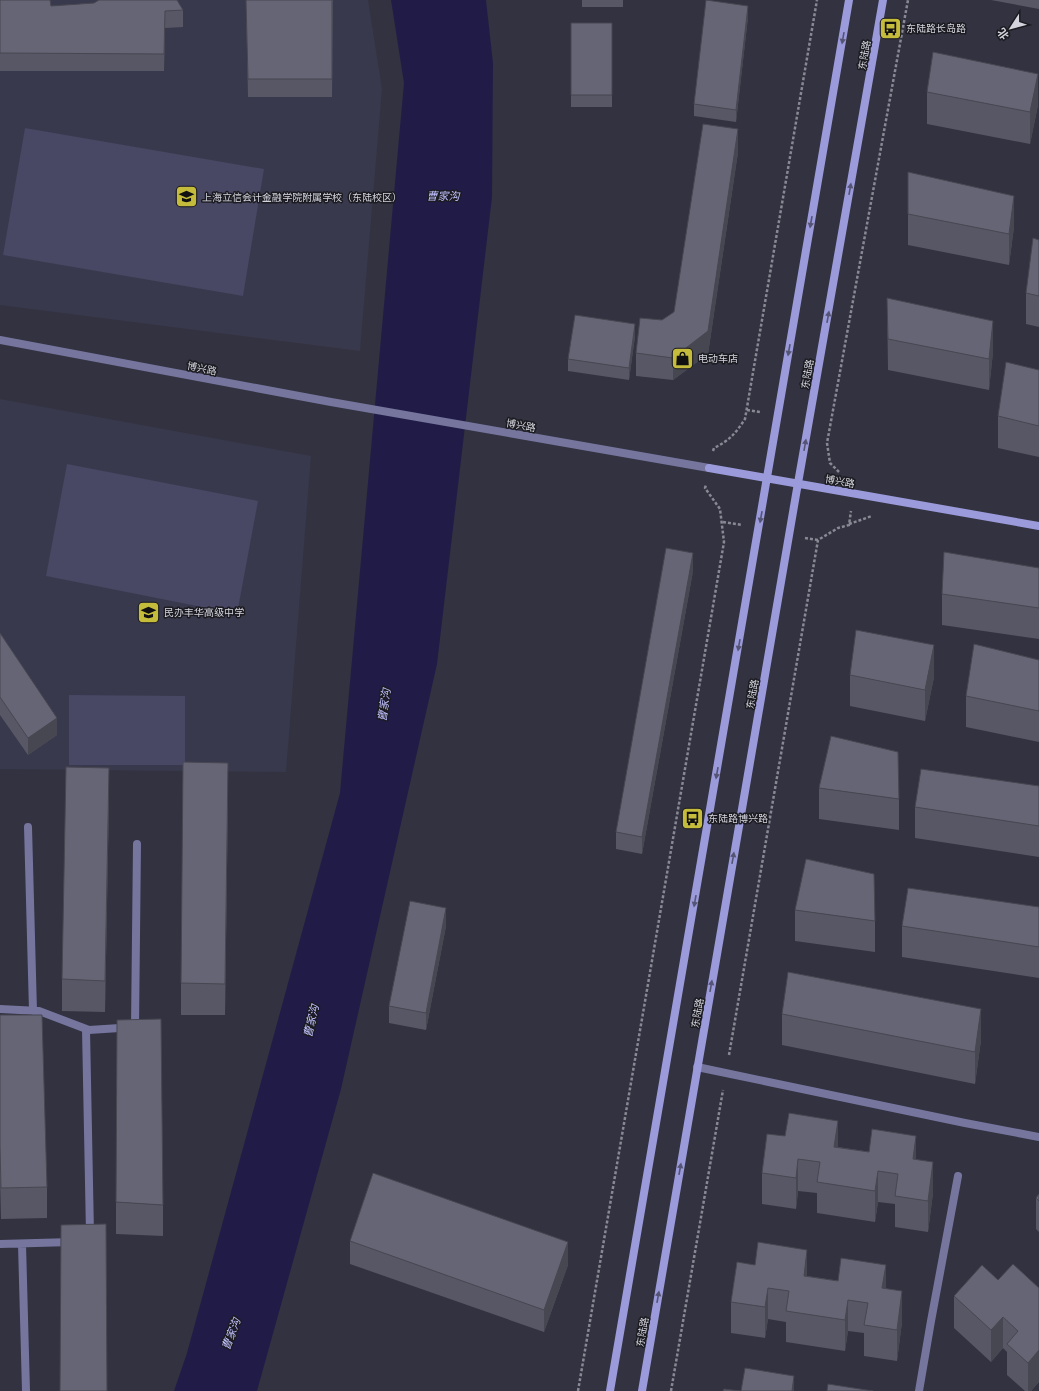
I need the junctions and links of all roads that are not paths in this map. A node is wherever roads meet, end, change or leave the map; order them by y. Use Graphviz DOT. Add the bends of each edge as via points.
graph roads {
  1 [pos="849,0"];
  2 [pos="883,0"];
  3 [pos="0,340"];
  4 [pos="709,468"];
  5 [pos="767,478"];
  6 [pos="798,484"];
  7 [pos="1039,526"];
  8 [pos="28,827"];
  9 [pos="137,844"];
  10 [pos="0,1009"];
  11 [pos="33,1011"];
  12 [pos="86,1029"];
  13 [pos="697,1067"];
  14 [pos="1039,1138"];
  15 [pos="958,1176"];
  16 [pos="0,1244"];
  17 [pos="22,1244"];
  18 [pos="26,1391"];
  19 [pos="610,1391"];
  20 [pos="642,1391"];
  21 [pos="919,1391"];
  1 -- 5 [label="main road, one-way"];
  6 -- 2 [label="main road, 东陆路, one-way"];
  3 -- 4 [label="street, 博兴路" via="331,402"];
  4 -- 5 [label="main road, 博兴路"];
  5 -- 6 [label="main road, 博兴路"];
  5 -- 19 [label="main road, one-way"];
  6 -- 7 [label="main road, 博兴路"];
  13 -- 6 [label="main road, 东陆路, one-way"];
  8 -- 11 [label="street"];
  9 -- 12 [label="street" via="136,1028"];
  10 -- 11 [label="street"];
  11 -- 12 [label="street"];
  12 -- 17 [label="street" via="86,1242"];
  13 -- 14 [label="street"];
  20 -- 13 [label="main road, 东陆路, one-way"];
  15 -- 21 [label="street"];
  16 -- 17 [label="street"];
  17 -- 18 [label="street"];
}
